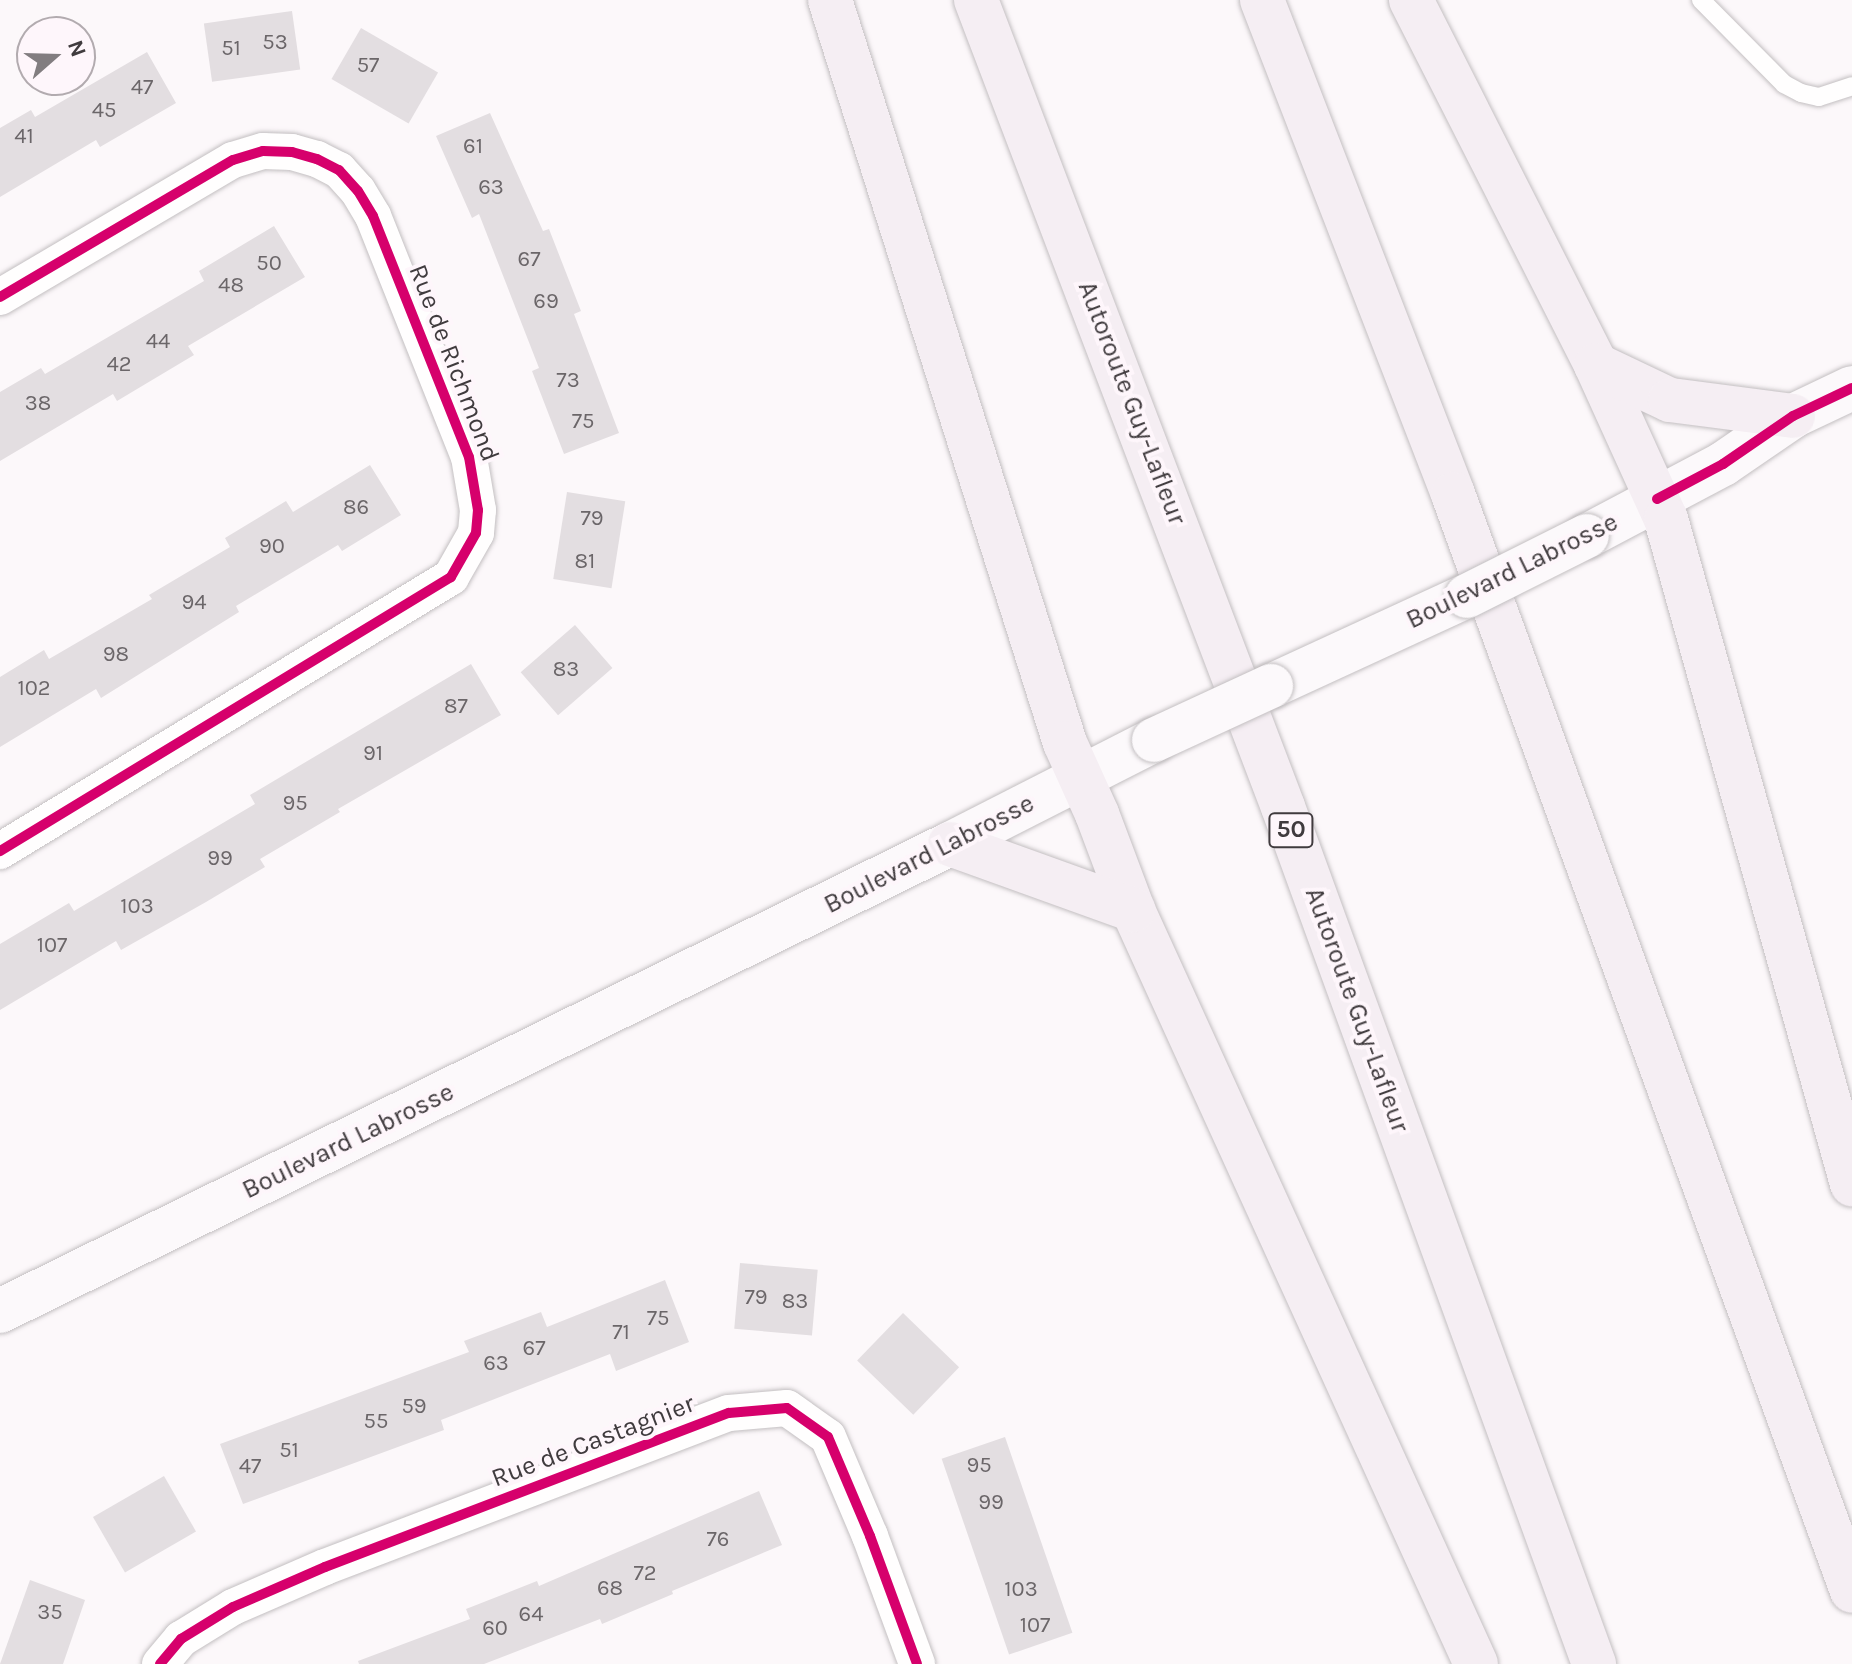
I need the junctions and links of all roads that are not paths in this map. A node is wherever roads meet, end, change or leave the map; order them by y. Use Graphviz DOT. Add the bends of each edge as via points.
graph roads {
  1 [pos="830,0"];
  2 [pos="976,0"];
  3 [pos="1262,0"];
  4 [pos="1411,0"];
  5 [pos="1701,0"];
  6 [pos="1852,86"];
  7 [pos="0,297"];
  8 [pos="1596,365"];
  9 [pos="1852,388"];
  10 [pos="1793,416"];
  11 [pos="1657,499"];
  12 [pos="1079,778"];
  13 [pos="950,844"];
  14 [pos="0,851"];
  15 [pos="1133,910"];
  16 [pos="1852,1184"];
  17 [pos="0,1311"];
  18 [pos="1852,1591"];
  19 [pos="160,1664"];
  20 [pos="917,1664"];
  21 [pos="1476,1664"];
  22 [pos="1594,1664"];
  1 -- 12 [label="highway" via="1052,708"];
  2 -- 22 [label="highway, Autoroute Guy-Lafleur / 50" via="1283,807"];
  3 -- 18 [label="highway" via="1447,480"];
  4 -- 8 [label="highway"];
  5 -- 6 [label="lane" via="1784,84 1801,93 1833,95"];
  7 -- 14 [label="street, Rue de Richmond" via="233,160 263,151 317,159 339,170 373,216 469,457 478,510 476,533 451,577"];
  8 -- 10 [label="highway" via="1670,400"];
  8 -- 11 [label="highway"];
  9 -- 10 [label="main road, Boulevard Labrosse"];
  10 -- 11 [label="main road, Boulevard Labrosse" via="1723,464"];
  11 -- 12 [label="main road, Boulevard Labrosse, bridge"];
  11 -- 16 [label="highway" via="1685,578"];
  12 -- 13 [label="main road, Boulevard Labrosse"];
  12 -- 15 [label="highway"];
  13 -- 15 [label="highway"];
  13 -- 17 [label="main road, Boulevard Labrosse"];
  15 -- 21 [label="highway"];
  19 -- 20 [label="street, Rue de Castagnier" via="181,1639 233,1607 325,1567 729,1413 787,1408 828,1437"];
}
